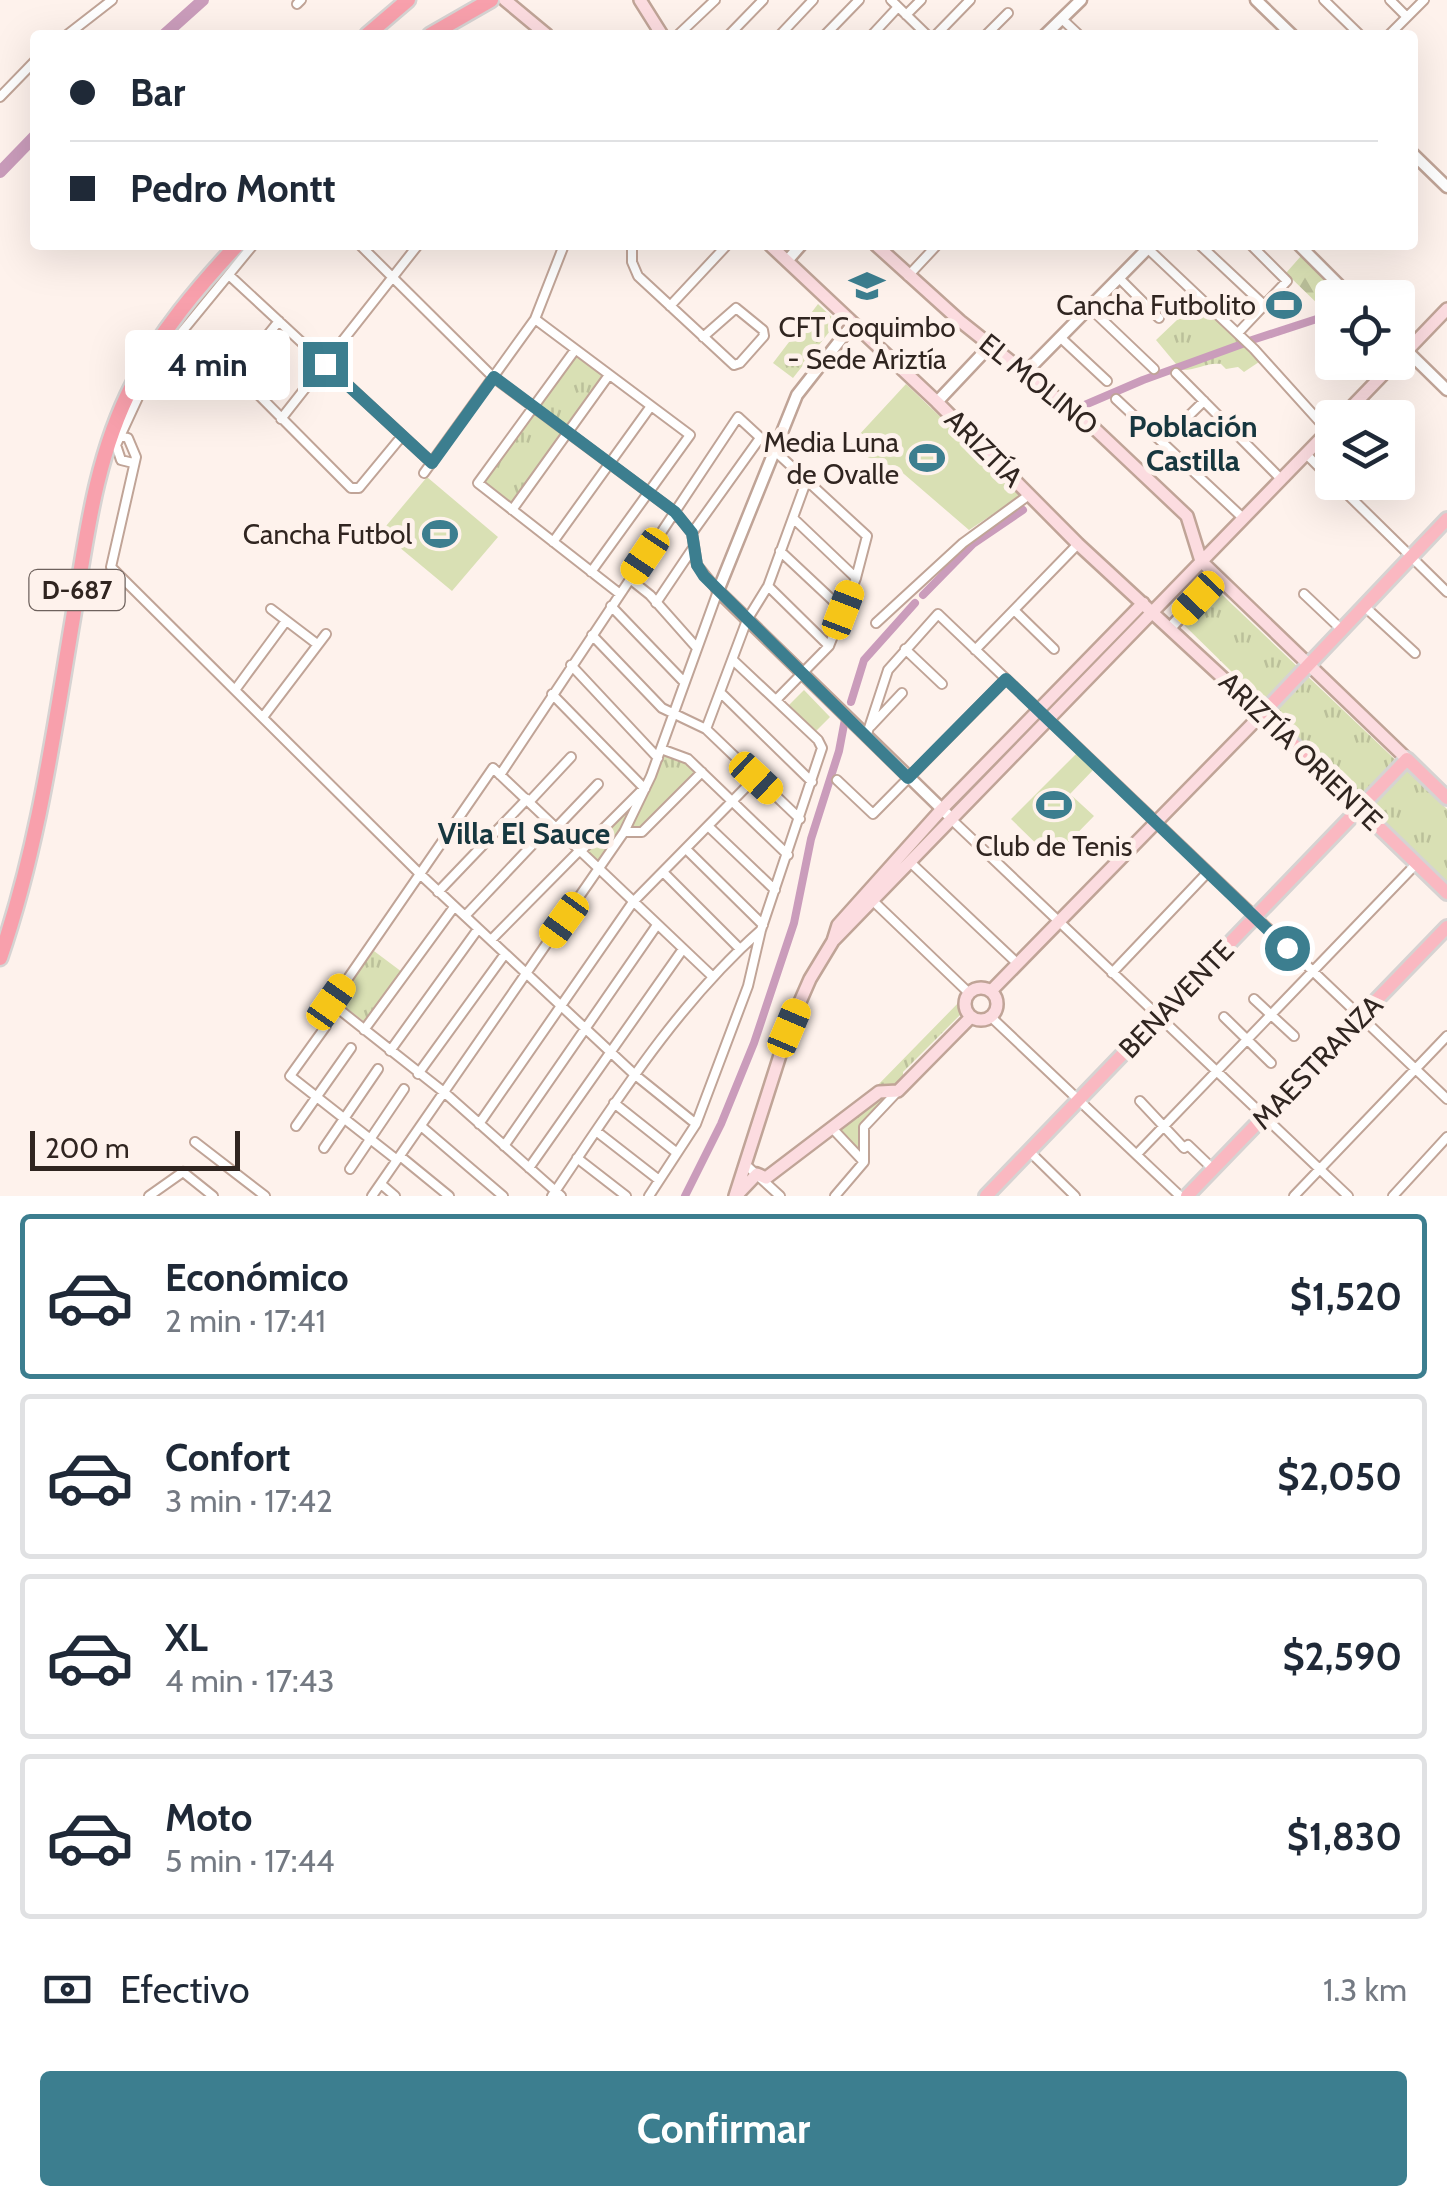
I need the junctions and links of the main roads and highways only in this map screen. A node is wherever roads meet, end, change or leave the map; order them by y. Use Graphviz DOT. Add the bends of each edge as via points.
graph roads {
  1 [pos="408,0"];
  2 [pos="491,0"];
  3 [pos="505,0"];
  4 [pos="641,0"];
  5 [pos="391,6"];
  6 [pos="371,30"];
  7 [pos="439,30"];
  8 [pos="541,30"];
  9 [pos="659,30"];
  10 [pos="232,250"];
  11 [pos="776,250"];
  12 [pos="885,250"];
  13 [pos="1447,309"];
  14 [pos="960,321"];
  15 [pos="1415,339"];
  16 [pos="986,349"];
  17 [pos="1375,380"];
  18 [pos="1357,400"];
  19 [pos="1315,445"];
  20 [pos="1447,520"];
  21 [pos="1196,536"];
  22 [pos="1213,549"];
  23 [pos="1201,561"];
  24 [pos="1148,607"];
  25 [pos="1309,664"];
  26 [pos="1262,714"];
  27 [pos="1408,759"];
  28 [pos="1447,798"];
  29 [pos="1361,808"];
  30 [pos="947,814"];
  31 [pos="1447,893"];
  32 [pos="870,897"];
  33 [pos="1447,927"];
  34 [pos="0,958"];
  35 [pos="991,991"];
  36 [pos="971,1017"];
  37 [pos="735,1196"];
  38 [pos="986,1196"];
  39 [pos="1184,1196"];
  1 -- 5 [label="highway"];
  2 -- 7 [label="highway"];
  3 -- 8 [label="main road"];
  4 -- 9 [label="main road"];
  5 -- 6 [label="highway"];
  10 -- 34 [label="highway, D-687" via="159,340 98,475 36,838"];
  11 -- 24 [label="main road, ARIZTÍA"];
  12 -- 14 [label="main road, EL MOLINO"];
  13 -- 15 [label="main road"];
  14 -- 16 [label="main road, EL MOLINO"];
  14 -- 21 [label="main road, EL MOLINO" via="1094,428 1187,516"];
  17 -- 18 [label="main road"];
  19 -- 22 [label="main road"];
  20 -- 25 [label="main road"];
  21 -- 22 [label="main road, EL MOLINO"];
  21 -- 23 [label="main road, EL MOLINO"];
  22 -- 23 [label="main road"];
  23 -- 24 [label="main road"];
  23 -- 25 [label="main road"];
  24 -- 26 [label="main road, ARIZTÍA ORIENTE"];
  24 -- 30 [label="main road"];
  25 -- 26 [label="main road"];
  25 -- 27 [label="main road"];
  26 -- 29 [label="main road, ARIZTÍA ORIENTE"];
  26 -- 35 [label="main road"];
  27 -- 28 [label="main road"];
  27 -- 29 [label="main road, BENAVENTE"];
  29 -- 31 [label="main road, ARIZTÍA ORIENTE"];
  29 -- 38 [label="main road, BENAVENTE"];
  30 -- 32 [label="main road"];
  30 -- 32 [label="main road" via="910,862"];
  32 -- 37 [label="main road" via="810,979"];
  33 -- 39 [label="main road, MAESTRANZA"];
  35 -- 36 [label="main road" via="969,993 965,1008"];
  35 -- 36 [label="main road" via="998,1004 991,1017"];
  36 -- 37 [label="main road" via="898,1091 879,1092"];
}
